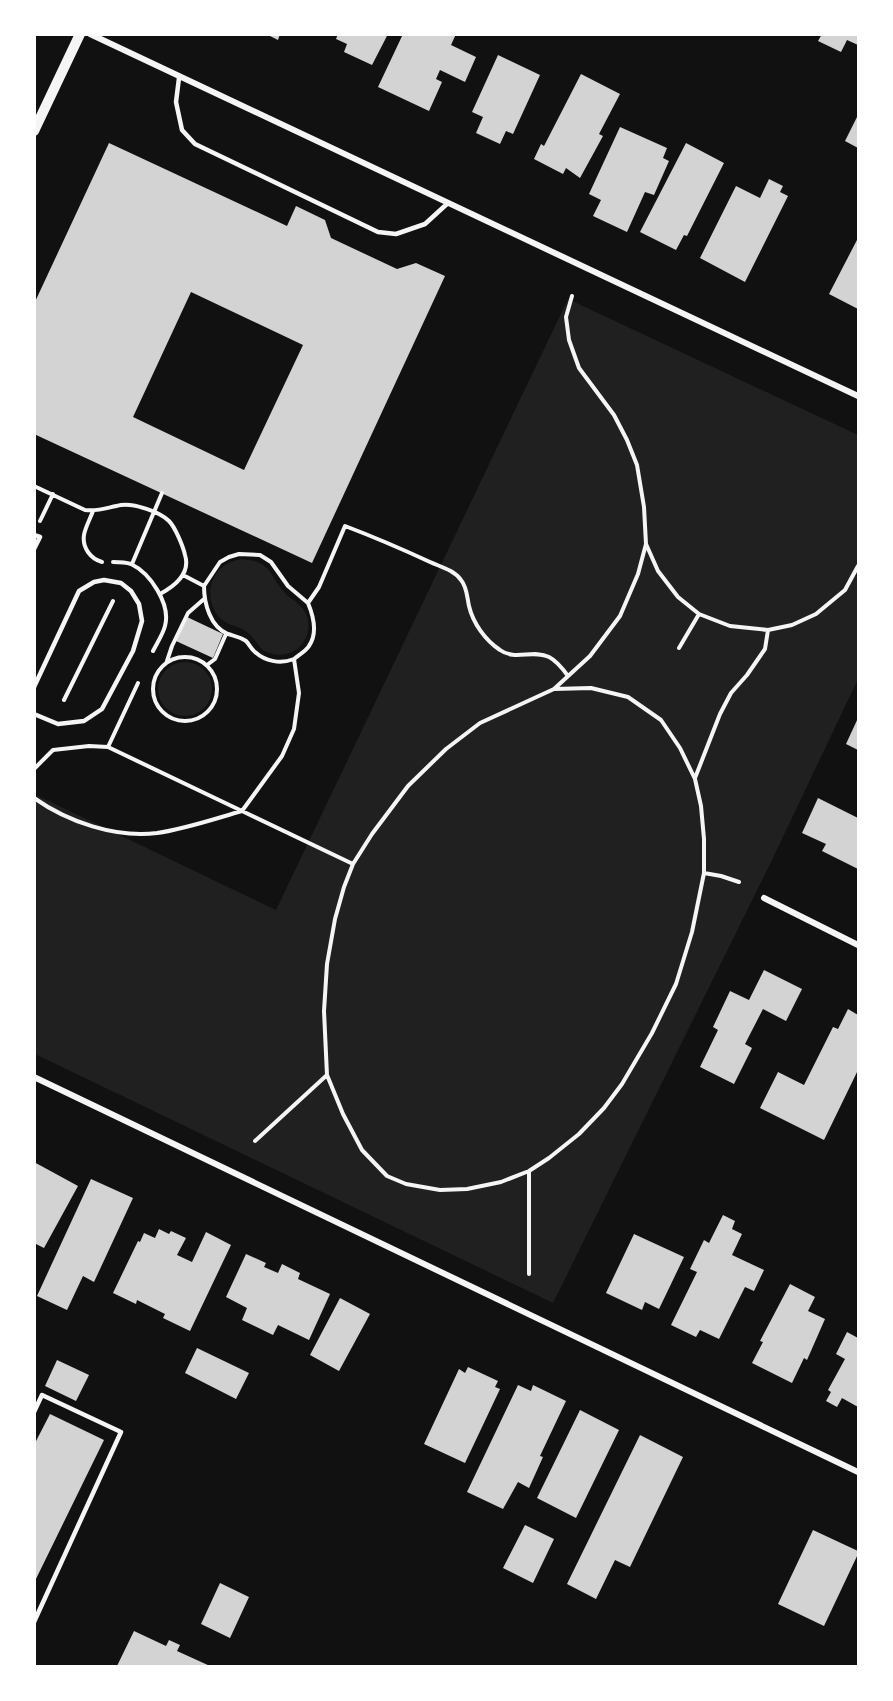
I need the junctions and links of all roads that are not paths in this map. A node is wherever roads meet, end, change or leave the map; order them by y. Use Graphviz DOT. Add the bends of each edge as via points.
graph roads {
  1 [pos="80,34"];
  2 [pos="90,34"];
  3 [pos="179,78"];
  4 [pos="34,131"];
  5 [pos="448,203"];
  6 [pos="858,396"];
  7 [pos="34,535"];
  8 [pos="34,549"];
  9 [pos="34,687"];
  10 [pos="34,714"];
  11 [pos="764,898"];
  12 [pos="858,945"];
  13 [pos="34,1077"];
  14 [pos="34,1412"];
  15 [pos="858,1472"];
  16 [pos="34,1622"];
  1 -- 4 [label="street"];
  2 -- 3 [label="street"];
  3 -- 5 [label="street"];
  3 -- 5 [label="lane" via="176,102 182,130 195,144 378,232 396,234 425,224"];
  5 -- 6 [label="street"];
  7 -- 8 [label="lane" via="40,537"];
  9 -- 10 [label="lane" via="79,591 104,580 121,583 131,591 139,604 141,621 133,651 102,709 84,721 58,724"];
  11 -- 12 [label="street"];
  13 -- 15 [label="street"];
  14 -- 16 [label="lane" via="42,1395 122,1432"];
}
